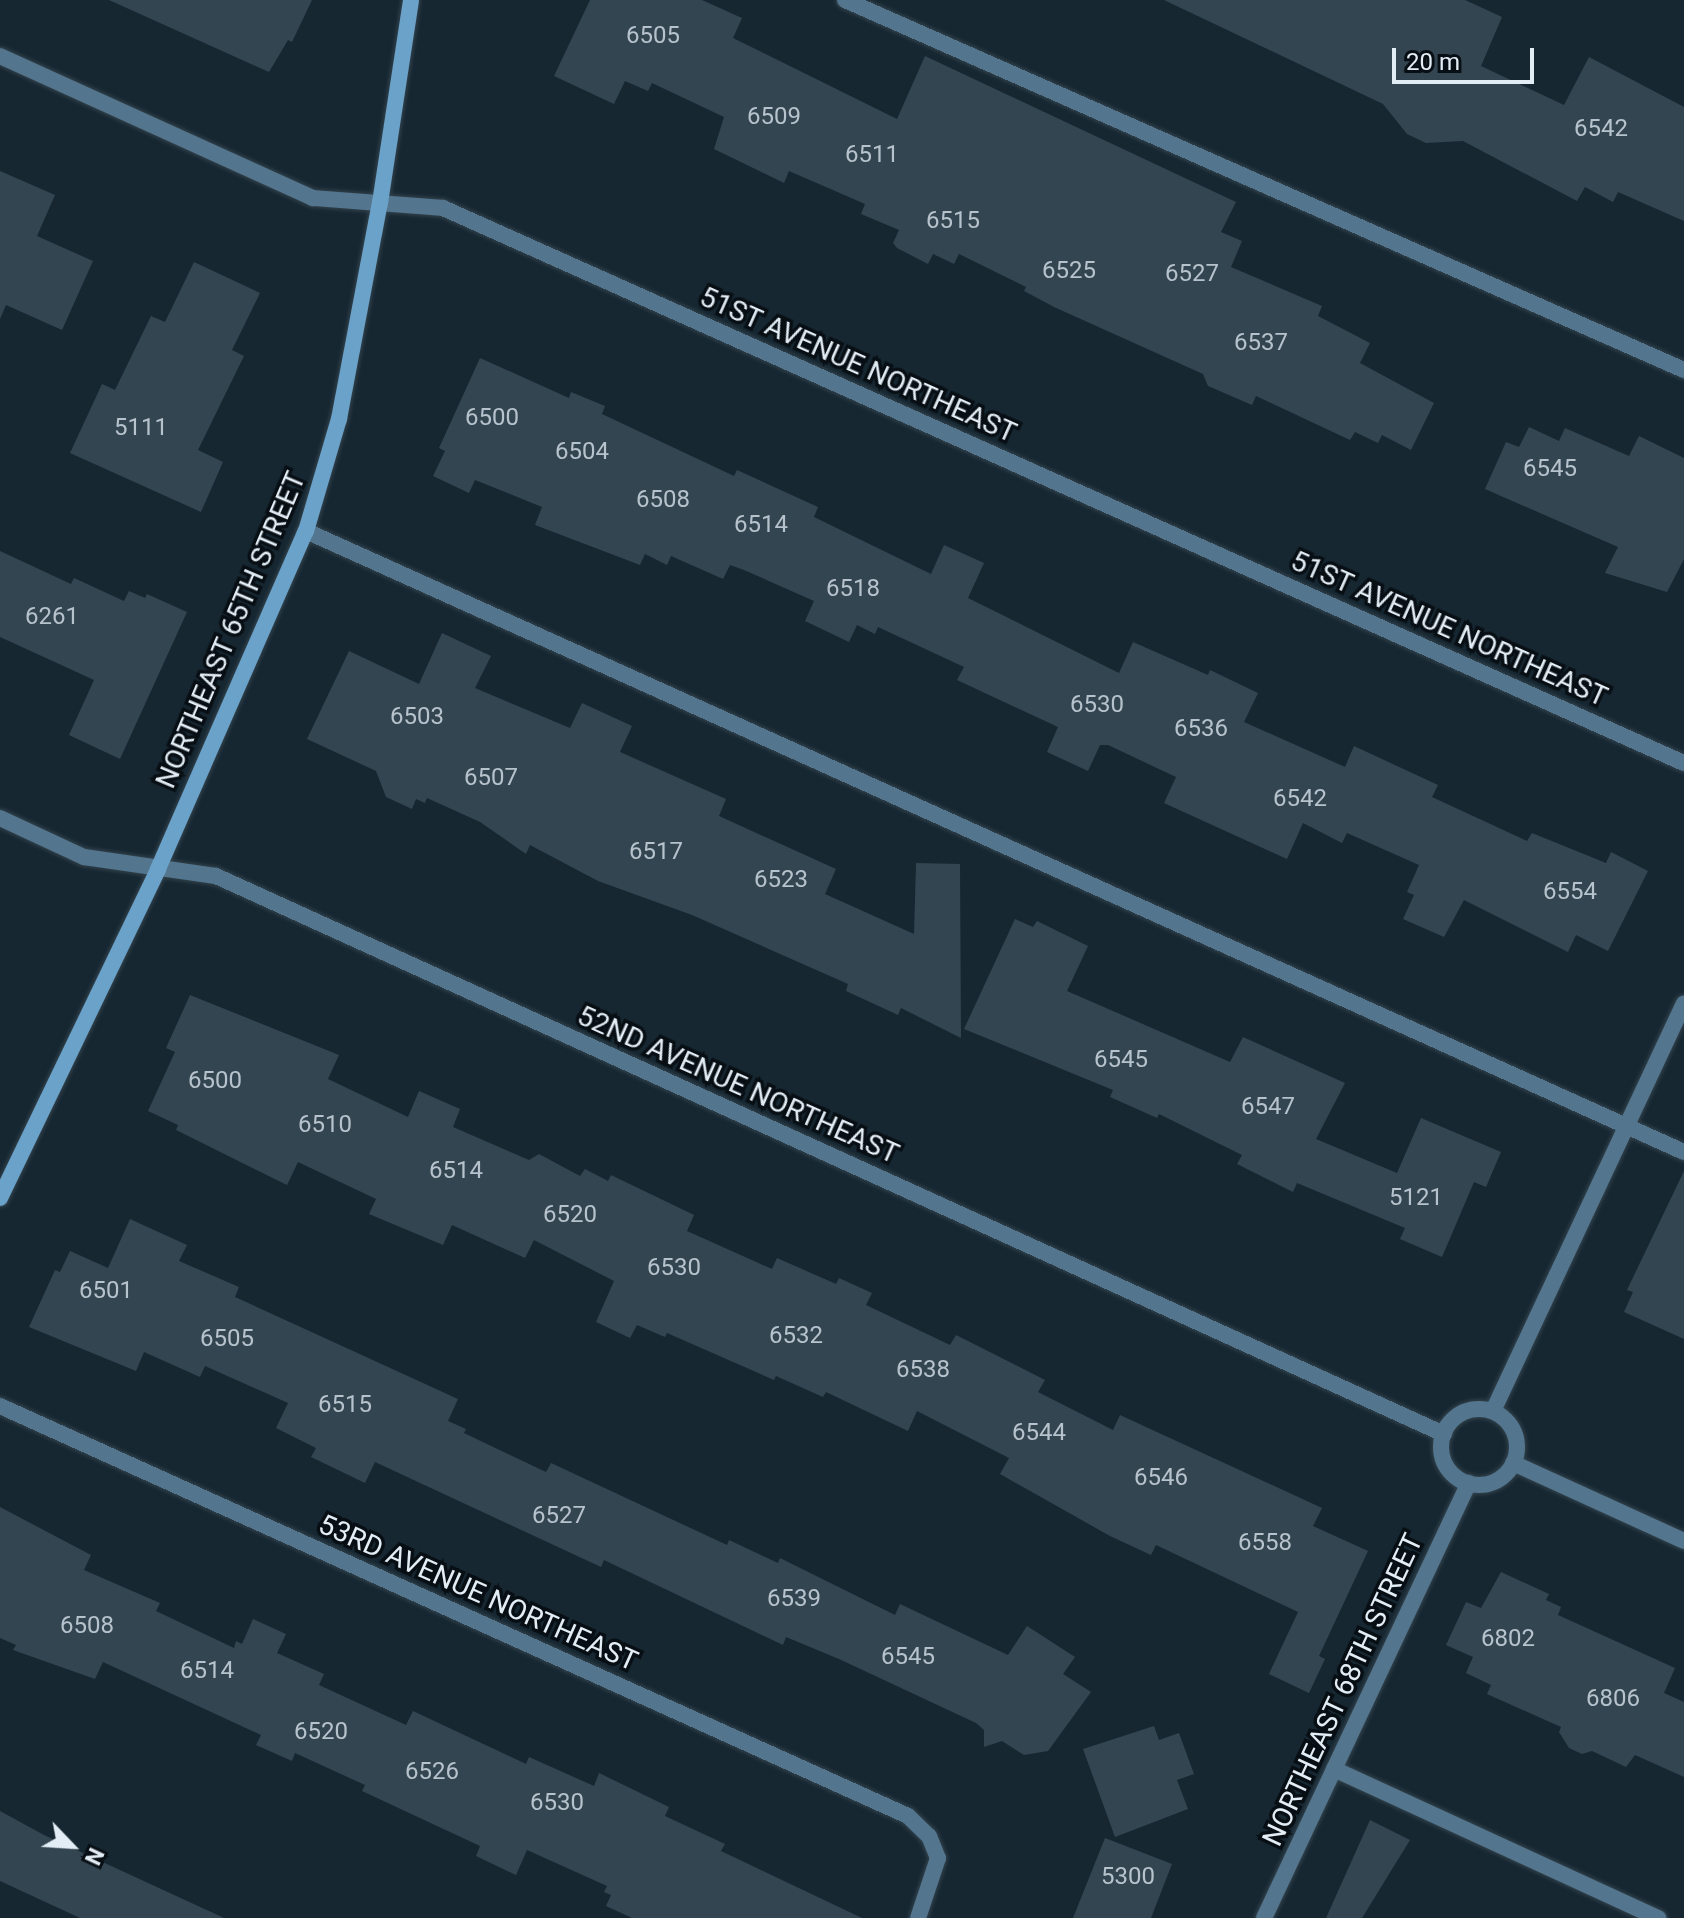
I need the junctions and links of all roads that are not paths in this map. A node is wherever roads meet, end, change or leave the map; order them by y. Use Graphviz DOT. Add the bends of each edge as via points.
graph roads {
  1 [pos="411,0"];
  2 [pos="845,0"];
  3 [pos="0,56"];
  4 [pos="380,203"];
  5 [pos="1684,370"];
  6 [pos="306,531"];
  7 [pos="1684,763"];
  8 [pos="0,818"];
  9 [pos="158,869"];
  10 [pos="1684,1003"];
  11 [pos="1626,1126"];
  12 [pos="1684,1152"];
  13 [pos="4,1180"];
  14 [pos="0,1198"];
  15 [pos="0,1406"];
  16 [pos="1493,1411"];
  17 [pos="1444,1434"];
  18 [pos="1513,1463"];
  19 [pos="1469,1483"];
  20 [pos="1684,1541"];
  21 [pos="1334,1769"];
  22 [pos="918,1918"];
  23 [pos="1264,1918"];
  24 [pos="1658,1918"];
  1 -- 4 [label="main road, NORTHEAST 65TH STREET"];
  2 -- 5 [label="street"];
  3 -- 4 [label="street, 51ST AVENUE NORTHEAST" via="313,198"];
  4 -- 6 [label="main road, NORTHEAST 65TH STREET" via="339,419"];
  4 -- 7 [label="street, 51ST AVENUE NORTHEAST" via="443,208"];
  6 -- 9 [label="main road, NORTHEAST 65TH STREET"];
  6 -- 11 [label="street"];
  8 -- 9 [label="street, 52ND AVENUE NORTHEAST" via="84,857"];
  9 -- 13 [label="main road, NORTHEAST 65TH STREET"];
  9 -- 17 [label="street, 52ND AVENUE NORTHEAST" via="216,876"];
  10 -- 11 [label="street"];
  11 -- 12 [label="street"];
  11 -- 16 [label="street"];
  13 -- 14 [label="main road, NORTHEAST 65TH STREET"];
  15 -- 22 [label="street, 53RD AVENUE NORTHEAST" via="892,1808 929,1836 938,1865"];
  16 -- 17 [label="street" via="1458,1415"];
  16 -- 18 [label="street" via="1516,1437"];
  17 -- 19 [label="street" via="1442,1457 1448,1469"];
  18 -- 19 [label="street" via="1495,1481"];
  18 -- 20 [label="street"];
  19 -- 21 [label="street, NORTHEAST 68TH STREET"];
  21 -- 23 [label="street, NORTHEAST 68TH STREET"];
  21 -- 24 [label="street"];
}
